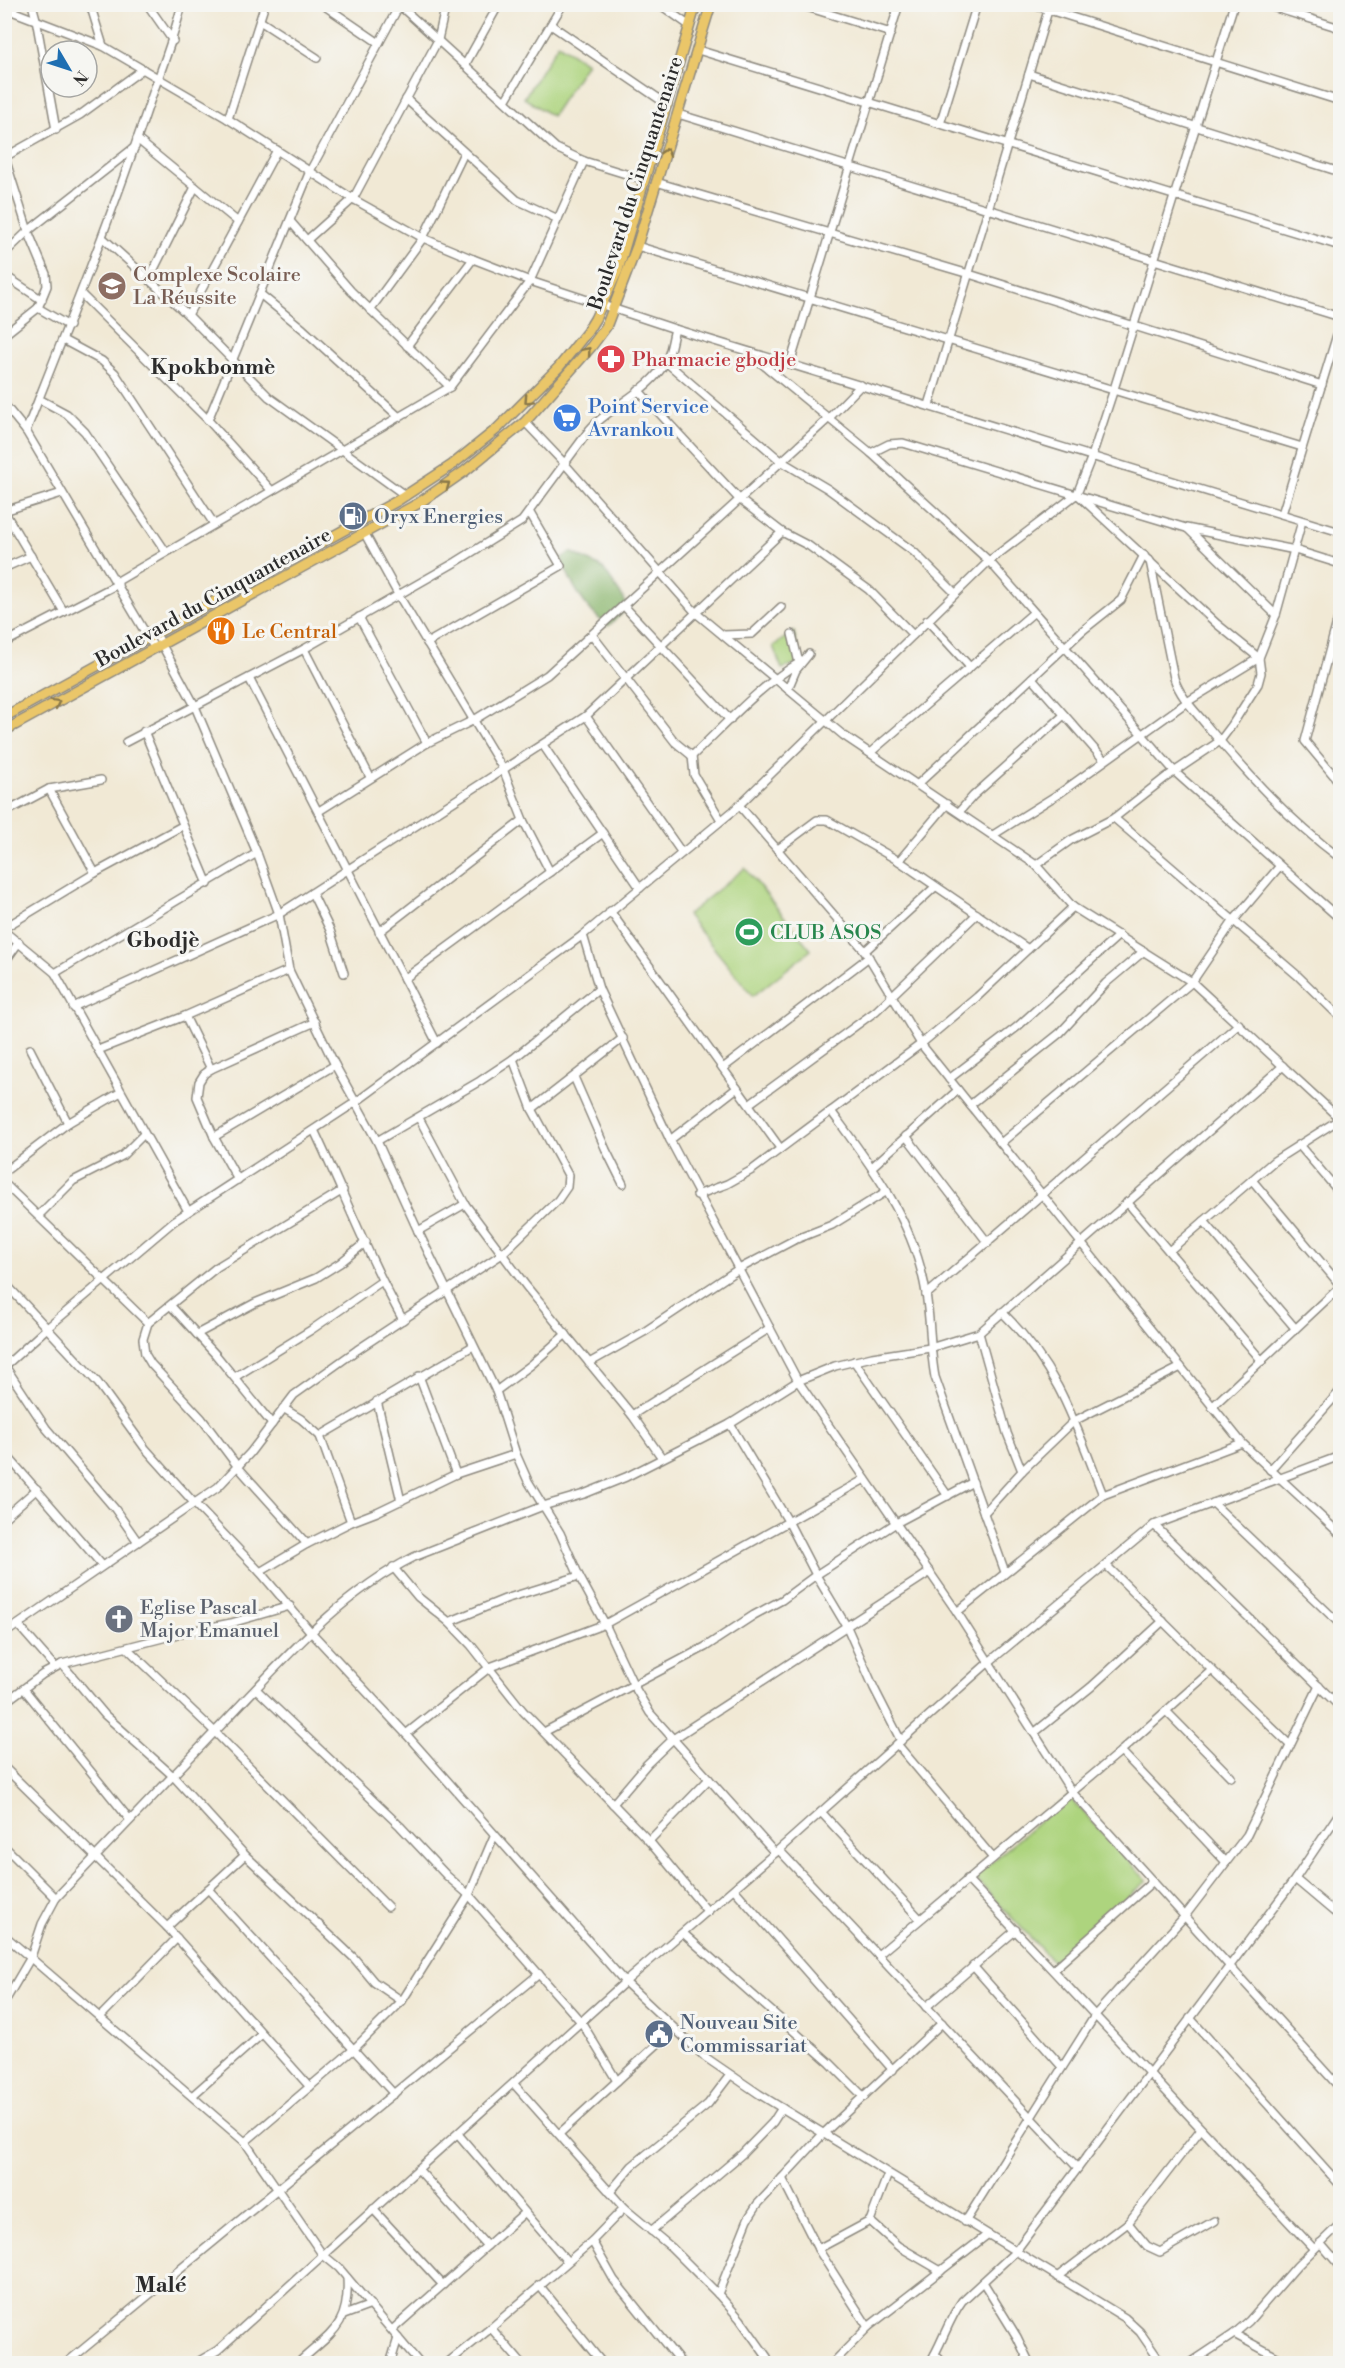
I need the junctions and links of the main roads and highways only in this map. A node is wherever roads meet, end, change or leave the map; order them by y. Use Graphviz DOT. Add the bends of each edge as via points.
graph roads {
  1 [pos="696,4"];
  2 [pos="711,4"];
  3 [pos="4,717"];
  4 [pos="4,731"];
  1 -- 3 [label="main road, Boulevard du Cinquantenaire, one-way" via="618,270 577,346 517,411 452,465 406,496"];
  4 -- 2 [label="main road, Boulevard du Cinquantenaire, one-way" via="442,489 525,422 591,347 615,308"];
}
